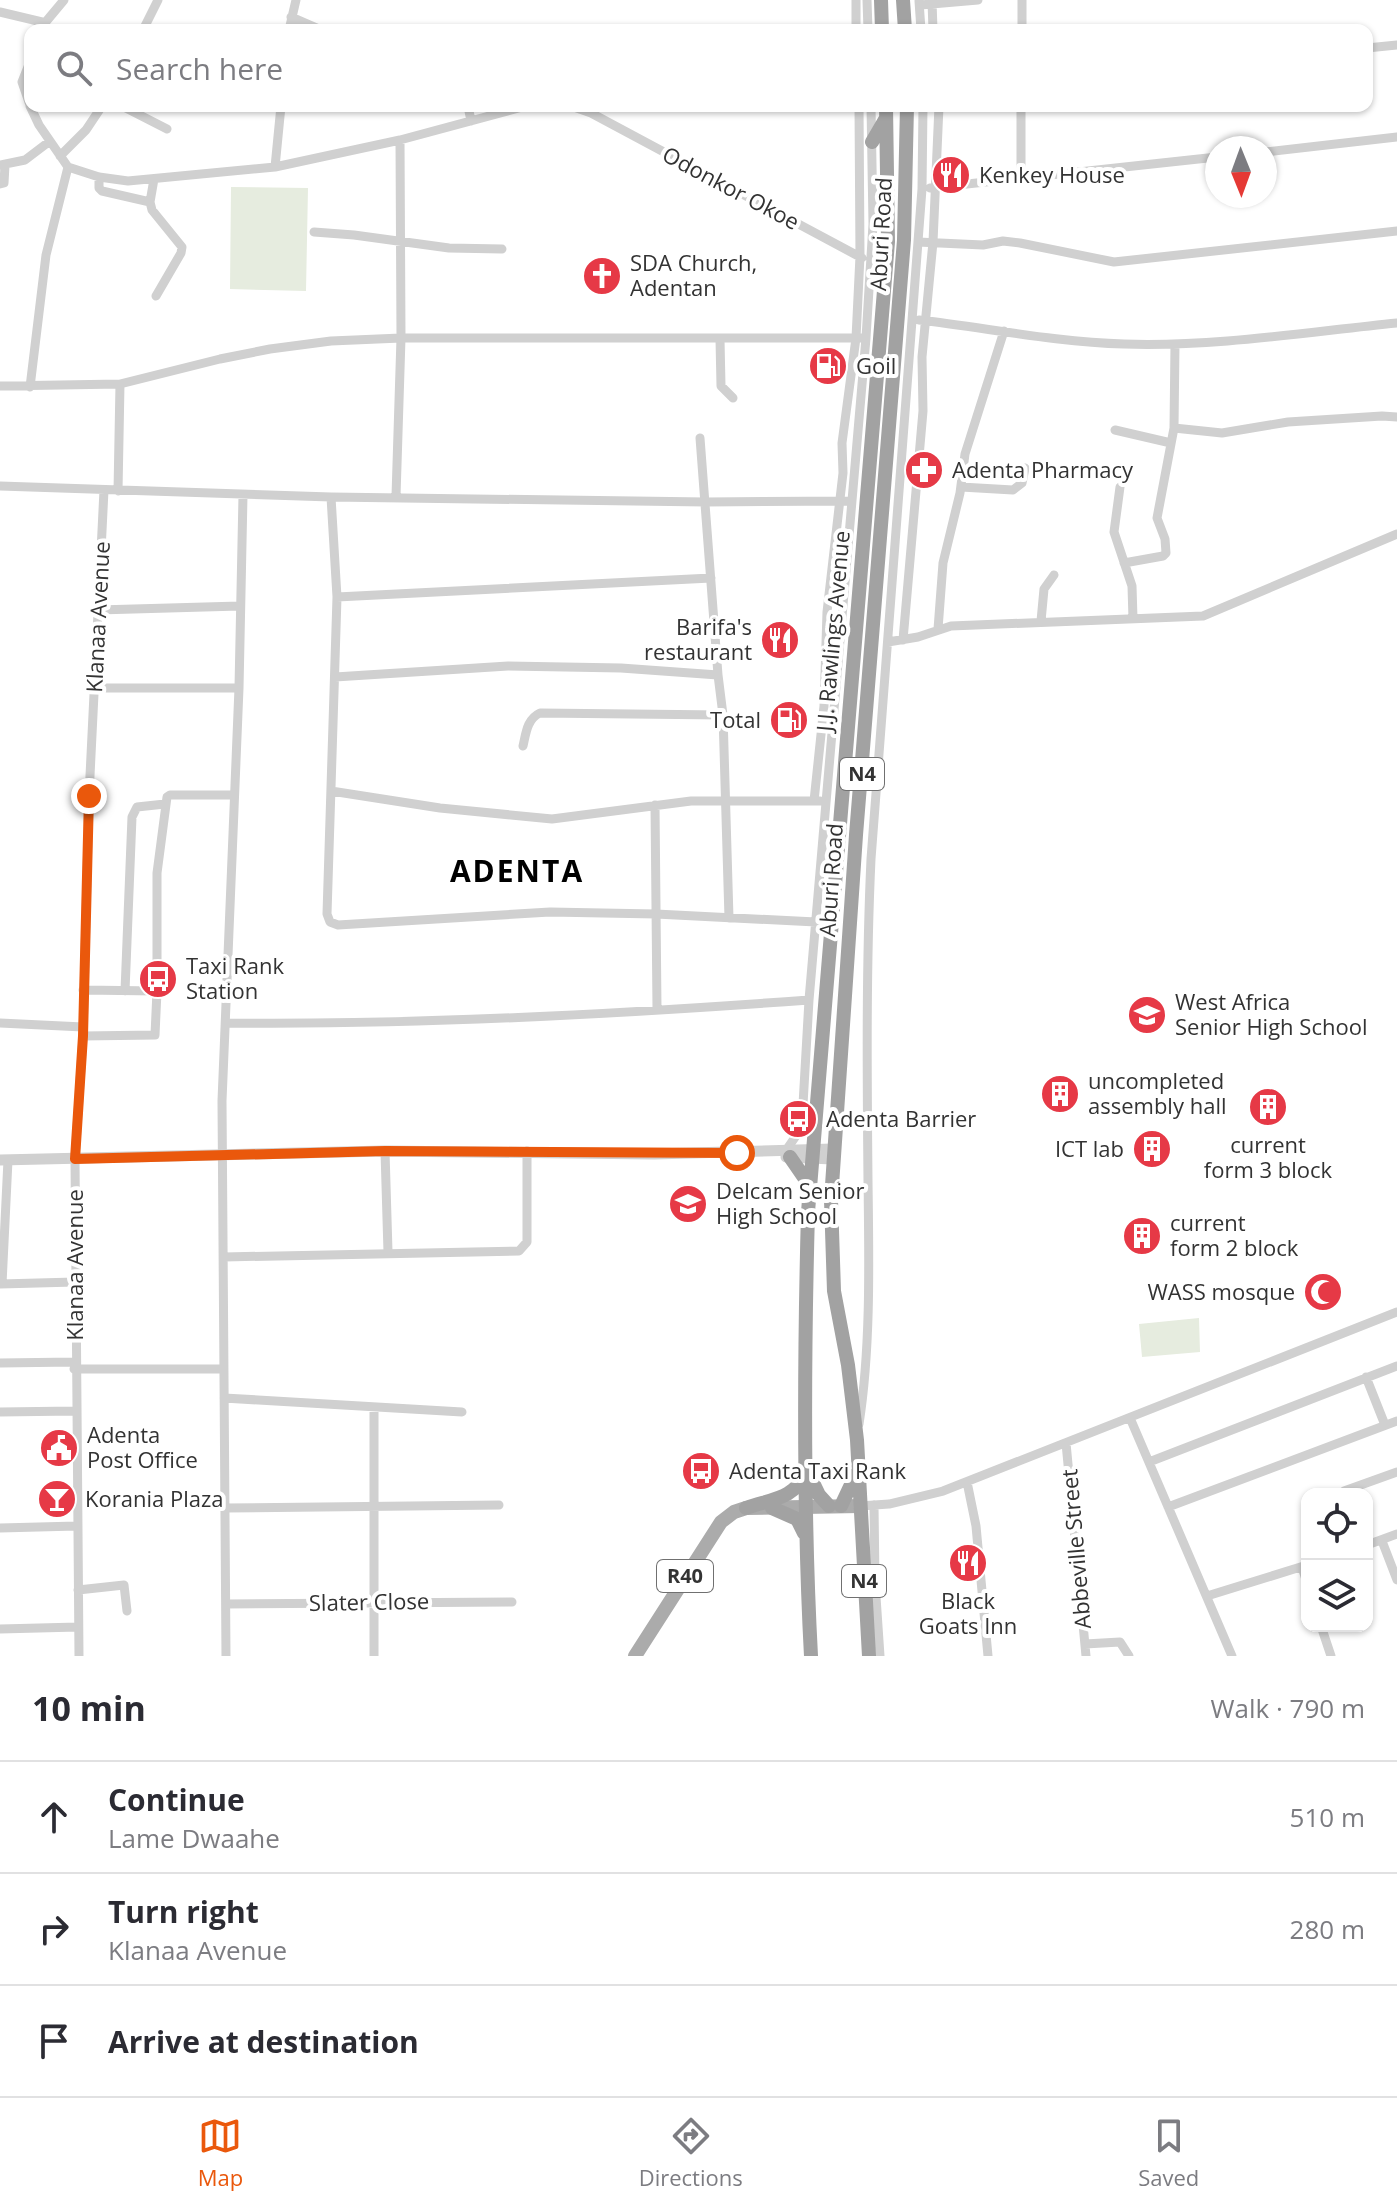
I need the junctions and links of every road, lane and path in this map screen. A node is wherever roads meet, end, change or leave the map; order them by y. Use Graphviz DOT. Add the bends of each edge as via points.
graph roads {
  1 [pos="64,0"];
  2 [pos="158,0"];
  3 [pos="296,0"];
  4 [pos="856,0"];
  5 [pos="867,0"];
  6 [pos="881,0"];
  7 [pos="903,0"];
  8 [pos="978,0"];
  9 [pos="1022,0"];
  10 [pos="919,2"];
  11 [pos="932,2"];
  12 [pos="0,12"];
  13 [pos="291,17"];
  14 [pos="43,24"];
  15 [pos="46,24"];
  16 [pos="146,24"];
  17 [pos="290,24"];
  18 [pos="307,24"];
  19 [pos="856,24"];
  20 [pos="868,24"];
  21 [pos="882,24"];
  22 [pos="905,24"];
  23 [pos="921,24"];
  24 [pos="933,24"];
  25 [pos="1022,24"];
  26 [pos="1397,45"];
  27 [pos="1373,47"];
  28 [pos="34,112"];
  29 [pos="98,112"];
  30 [pos="134,112"];
  31 [pos="280,112"];
  32 [pos="469,112"];
  33 [pos="504,112"];
  34 [pos="588,112"];
  35 [pos="859,112"];
  36 [pos="871,112"];
  37 [pos="886,112"];
  38 [pos="907,112"];
  39 [pos="923,112"];
  40 [pos="939,112"];
  41 [pos="1021,112"];
  42 [pos="471,121"];
  43 [pos="167,129"];
  44 [pos="1397,137"];
  45 [pos="400,140"];
  46 [pos="50,141"];
  47 [pos="872,142"];
  48 [pos="1277,151"];
  49 [pos="60,156"];
  50 [pos="1205,158"];
  51 [pos="2,165"];
  52 [pos="68,167"];
  53 [pos="275,167"];
  54 [pos="99,177"];
  55 [pos="154,179"];
  56 [pos="1021,179"];
  57 [pos="0,184"];
  58 [pos="935,188"];
  59 [pos="922,189"];
  60 [pos="150,202"];
  61 [pos="1397,231"];
  62 [pos="314,232"];
  63 [pos="402,242"];
  64 [pos="918,242"];
  65 [pos="933,242"];
  66 [pos="502,249"];
  67 [pos="860,256"];
  68 [pos="871,262"];
  69 [pos="156,296"];
  70 [pos="912,319"];
  71 [pos="924,320"];
  72 [pos="1397,323"];
  73 [pos="1004,331"];
  74 [pos="401,338"];
  75 [pos="861,338"];
  76 [pos="720,339"];
  77 [pos="1175,344"];
  78 [pos="120,384"];
  79 [pos="0,386"];
  80 [pos="30,387"];
  81 [pos="733,398"];
  82 [pos="1397,417"];
  83 [pos="1174,428"];
  84 [pos="1115,430"];
  85 [pos="700,438"];
  86 [pos="1171,443"];
  87 [pos="1025,468"];
  88 [pos="0,486"];
  89 [pos="961,487"];
  90 [pos="1120,487"];
  91 [pos="104,490"];
  92 [pos="118,491"];
  93 [pos="243,495"];
  94 [pos="396,496"];
  95 [pos="331,497"];
  96 [pos="840,501"];
  97 [pos="852,501"];
  98 [pos="706,502"];
  99 [pos="856,534"];
  100 [pos="1397,534"];
  101 [pos="1124,563"];
  102 [pos="1054,575"];
  103 [pos="711,578"];
  104 [pos="337,597"];
  105 [pos="240,606"];
  106 [pos="98,610"];
  107 [pos="1133,619"];
  108 [pos="1041,621"];
  109 [pos="938,629"];
  110 [pos="903,640"];
  111 [pos="888,642"];
  112 [pos="878,661"];
  113 [pos="718,675"];
  114 [pos="335,677"];
  115 [pos="95,688"];
  116 [pos="239,688"];
  117 [pos="723,715"];
  118 [pos="523,746"];
  119 [pos="838,762"];
  120 [pos="331,791"];
  121 [pos="233,795"];
  122 [pos="726,801"];
  123 [pos="814,801"];
  124 [pos="827,801"];
  125 [pos="165,804"];
  126 [pos="655,805"];
  127 [pos="656,914"];
  128 [pos="729,918"];
  129 [pos="816,922"];
  130 [pos="820,962"];
  131 [pos="83,990"];
  132 [pos="125,991"];
  133 [pos="157,991"];
  134 [pos="809,1000"];
  135 [pos="657,1009"];
  136 [pos="0,1023"];
  137 [pos="227,1023"];
  138 [pos="83,1032"];
  139 [pos="385,1151"];
  140 [pos="527,1151"];
  141 [pos="789,1153"];
  142 [pos="812,1154"];
  143 [pos="833,1154"];
  144 [pos="221,1157"];
  145 [pos="75,1159"];
  146 [pos="4,1160"];
  147 [pos="810,1186"];
  148 [pos="388,1252"];
  149 [pos="224,1257"];
  150 [pos="75,1282"];
  151 [pos="1,1284"];
  152 [pos="1397,1312"];
  153 [pos="0,1363"];
  154 [pos="74,1366"];
  155 [pos="1397,1366"];
  156 [pos="223,1369"];
  157 [pos="1366,1377"];
  158 [pos="224,1398"];
  159 [pos="374,1409"];
  160 [pos="75,1411"];
  161 [pos="0,1412"];
  162 [pos="462,1412"];
  163 [pos="1130,1418"];
  164 [pos="1397,1421"];
  165 [pos="1385,1425"];
  166 [pos="857,1440"];
  167 [pos="1066,1443"];
  168 [pos="1149,1462"];
  169 [pos="858,1466"];
  170 [pos="806,1468"];
  171 [pos="1397,1472"];
  172 [pos="967,1482"];
  173 [pos="1352,1488"];
  174 [pos="375,1504"];
  175 [pos="499,1505"];
  176 [pos="835,1506"];
  177 [pos="867,1506"];
  178 [pos="806,1507"];
  179 [pos="1168,1507"];
  180 [pos="225,1508"];
  181 [pos="746,1508"];
  182 [pos="772,1508"];
  183 [pos="77,1526"];
  184 [pos="0,1528"];
  185 [pos="1397,1534"];
  186 [pos="1382,1541"];
  187 [pos="806,1542"];
  188 [pos="1373,1543"];
  189 [pos="1301,1567"];
  190 [pos="1397,1580"];
  191 [pos="78,1590"];
  192 [pos="1207,1596"];
  193 [pos="375,1601"];
  194 [pos="512,1602"];
  195 [pos="226,1604"];
  196 [pos="127,1611"];
  197 [pos="78,1627"];
  198 [pos="0,1629"];
  199 [pos="1323,1632"];
  200 [pos="1085,1644"];
  201 [pos="79,1656"];
  202 [pos="226,1656"];
  203 [pos="374,1656"];
  204 [pos="635,1656"];
  205 [pos="811,1656"];
  206 [pos="869,1656"];
  207 [pos="880,1656"];
  208 [pos="988,1656"];
  209 [pos="1086,1656"];
  210 [pos="1129,1656"];
  211 [pos="1232,1656"];
  212 [pos="1331,1656"];
  1 -- 15 [label="street"];
  2 -- 16 [label="street"];
  3 -- 13 [label="street"];
  4 -- 19 [label="street"];
  5 -- 20 [label="street"];
  6 -- 21 [label="highway"];
  7 -- 22 [label="highway"];
  8 -- 11 [label="street"];
  9 -- 25 [label="street"];
  10 -- 11 [label="street"];
  10 -- 23 [label="street"];
  11 -- 24 [label="street"];
  12 -- 14 [label="street"];
  13 -- 17 [label="street"];
  13 -- 18 [label="street"];
  26 -- 27 [label="street"];
  28 -- 46 [label="street"];
  29 -- 49 [label="street"];
  30 -- 43 [label="street"];
  31 -- 53 [label="street"];
  32 -- 42 [label="street"];
  33 -- 42 [label="street"];
  34 -- 67 [label="street, Odonkor Okoe"];
  35 -- 67 [label="street"];
  36 -- 47 [label="street"];
  37 -- 47 [label="highway"];
  37 -- 99 [label="highway, J.J. Rawlings Avenue / N4" via="888,242"];
  38 -- 112 [label="highway, Aburi Road / N4"];
  39 -- 59 [label="street"];
  40 -- 58 [label="street"];
  41 -- 56 [label="street"];
  42 -- 45 [label="street"];
  44 -- 48 [label="street"];
  45 -- 53 [label="street"];
  45 -- 63 [label="street"];
  46 -- 49 [label="street"];
  46 -- 51 [label="street" via="25,160"];
  47 -- 68 [label="street"];
  49 -- 52 [label="street"];
  50 -- 56 [label="street"];
  51 -- 57 [label="street" via="5,178"];
  52 -- 54 [label="street"];
  52 -- 80 [label="street" via="46,255"];
  53 -- 55 [label="street"];
  54 -- 55 [label="street"];
  54 -- 60 [label="street" via="102,191"];
  55 -- 60 [label="street"];
  56 -- 58 [label="street"];
  58 -- 59 [label="street"];
  58 -- 65 [label="street"];
  59 -- 64 [label="street"];
  60 -- 69 [label="street" via="182,247"];
  61 -- 65 [label="street" via="1114,262 1003,241"];
  62 -- 63 [label="street"];
  63 -- 66 [label="street"];
  63 -- 74 [label="street"];
  64 -- 65 [label="street"];
  64 -- 70 [label="street"];
  65 -- 71 [label="street"];
  67 -- 68 [label="street, Odonkor Okoe"];
  67 -- 75 [label="street"];
  68 -- 75 [label="street"];
  70 -- 71 [label="street"];
  70 -- 111 [label="street"];
  71 -- 73 [label="street"];
  71 -- 110 [label="street" via="923,411"];
  72 -- 77 [label="street"];
  73 -- 77 [label="street" via="1081,342"];
  73 -- 89 [label="street" via="965,454"];
  74 -- 76 [label="street"];
  74 -- 78 [label="street" via="291,346"];
  74 -- 94 [label="street"];
  75 -- 76 [label="street"];
  75 -- 96 [label="street" via="842,443"];
  75 -- 97 [label="street"];
  76 -- 81 [label="street" via="721,386"];
  77 -- 83 [label="street"];
  78 -- 80 [label="street"];
  78 -- 92 [label="street"];
  79 -- 80 [label="street"];
  82 -- 83 [label="street" via="1288,422 1222,433"];
  83 -- 86 [label="street"];
  84 -- 86 [label="street"];
  85 -- 98 [label="street"];
  86 -- 101 [label="street" via="1157,518 1166,553"];
  87 -- 89 [label="street" via="1022,483 1013,490"];
  88 -- 91 [label="street"];
  89 -- 109 [label="street" via="943,563"];
  90 -- 101 [label="street" via="1114,532"];
  91 -- 92 [label="street"];
  91 -- 106 [label="street, Klanaa Avenue"];
  92 -- 93 [label="street"];
  93 -- 95 [label="street"];
  93 -- 105 [label="street"];
  94 -- 95 [label="street"];
  94 -- 98 [label="street"];
  95 -- 104 [label="street"];
  96 -- 97 [label="street"];
  96 -- 98 [label="street"];
  96 -- 123 [label="street"];
  97 -- 99 [label="street"];
  98 -- 103 [label="street"];
  99 -- 119 [label="highway, J.J. Rawlings Avenue / N4"];
  100 -- 107 [label="street" via="1214,613"];
  101 -- 107 [label="street" via="1132,586"];
  102 -- 108 [label="street" via="1044,589"];
  103 -- 104 [label="street"];
  103 -- 113 [label="street"];
  104 -- 114 [label="street"];
  105 -- 106 [label="street"];
  105 -- 116 [label="street"];
  106 -- 115 [label="street, Klanaa Avenue"];
  107 -- 108 [label="street"];
  108 -- 109 [label="street"];
  109 -- 110 [label="street"];
  110 -- 111 [label="street"];
  111 -- 112 [label="street"];
  112 -- 143 [label="highway, Aburi Road / N4"];
  112 -- 166 [label="street" via="866,962 869,1252"];
  113 -- 114 [label="street" via="508,666"];
  113 -- 117 [label="street"];
  114 -- 120 [label="street"];
  115 -- 116 [label="street"];
  115 -- 131 [label="street, Klanaa Avenue"];
  116 -- 121 [label="street"];
  117 -- 118 [label="street" via="540,713 533,716"];
  117 -- 122 [label="street"];
  119 -- 124 [label="street"];
  119 -- 130 [label="highway, J.J. Rawlings Avenue / N4"];
  120 -- 126 [label="street" via="552,819"];
  120 -- 127 [label="street" via="327,914 333,924 550,912"];
  121 -- 125 [label="street" via="170,795"];
  121 -- 137 [label="street"];
  122 -- 123 [label="street"];
  122 -- 126 [label="street"];
  122 -- 128 [label="street"];
  123 -- 124 [label="street"];
  124 -- 129 [label="street"];
  125 -- 132 [label="street" via="137,807 132,817"];
  125 -- 133 [label="street" via="157,873"];
  126 -- 127 [label="street"];
  127 -- 128 [label="street"];
  127 -- 135 [label="street"];
  128 -- 129 [label="street"];
  129 -- 130 [label="street"];
  130 -- 134 [label="street"];
  130 -- 142 [label="highway, J.J. Rawlings Avenue / N4"];
  131 -- 132 [label="street"];
  131 -- 138 [label="street, Klanaa Avenue"];
  132 -- 133 [label="street"];
  133 -- 138 [label="street" via="155,1035"];
  134 -- 135 [label="street"];
  134 -- 141 [label="street" via="802,1122"];
  135 -- 137 [label="street" via="503,1020"];
  136 -- 138 [label="street"];
  137 -- 144 [label="street"];
  138 -- 145 [label="street, Klanaa Avenue"];
  139 -- 140 [label="street"];
  139 -- 144 [label="street"];
  139 -- 148 [label="street"];
  140 -- 141 [label="street"];
  140 -- 148 [label="street" via="527,1242 519,1251"];
  141 -- 142 [label="street"];
  141 -- 147 [label="highway"];
  142 -- 143 [label="street"];
  142 -- 147 [label="highway, N4"];
  143 -- 166 [label="highway, Aburi Road / N4" via="831,1255"];
  144 -- 145 [label="street"];
  144 -- 149 [label="street"];
  145 -- 146 [label="street"];
  145 -- 150 [label="street, Klanaa Avenue"];
  146 -- 151 [label="street"];
  147 -- 170 [label="highway, N4"];
  148 -- 149 [label="street"];
  149 -- 156 [label="street"];
  150 -- 151 [label="street"];
  150 -- 154 [label="street, Klanaa Avenue"];
  152 -- 163 [label="street"];
  153 -- 154 [label="street"];
  154 -- 156 [label="street"];
  154 -- 160 [label="street, Klanaa Avenue"];
  155 -- 157 [label="street"];
  156 -- 158 [label="street"];
  157 -- 165 [label="street"];
  157 -- 168 [label="street"];
  158 -- 159 [label="street"];
  158 -- 180 [label="street"];
  159 -- 162 [label="street"];
  159 -- 174 [label="street"];
  160 -- 161 [label="street"];
  160 -- 183 [label="street, Klanaa Avenue"];
  163 -- 167 [label="street"];
  163 -- 168 [label="street"];
  164 -- 165 [label="street"];
  165 -- 179 [label="street"];
  166 -- 169 [label="highway, Aburi Road / N4"];
  167 -- 172 [label="street"];
  167 -- 200 [label="street, Abbeville Street"];
  168 -- 179 [label="street"];
  169 -- 176 [label="highway" via="852,1486"];
  169 -- 177 [label="highway, Aburi Road / N4"];
  170 -- 176 [label="highway" via="819,1495"];
  170 -- 178 [label="highway, N4"];
  170 -- 181 [label="highway" via="790,1494"];
  171 -- 173 [label="street"];
  172 -- 177 [label="street"];
  172 -- 208 [label="street"];
  174 -- 175 [label="street"];
  174 -- 180 [label="street"];
  174 -- 193 [label="street"];
  176 -- 177 [label="main road"];
  176 -- 178 [label="main road"];
  177 -- 206 [label="highway, Aburi Road / N4"];
  177 -- 207 [label="street"];
  178 -- 182 [label="main road"];
  178 -- 187 [label="highway, N4"];
  179 -- 192 [label="street"];
  180 -- 195 [label="street"];
  181 -- 182 [label="main road"];
  181 -- 204 [label="main road, R40" via="721,1522"];
  182 -- 187 [label="highway" via="797,1519"];
  183 -- 184 [label="street"];
  183 -- 191 [label="street, Klanaa Avenue"];
  185 -- 186 [label="street"];
  186 -- 188 [label="street"];
  186 -- 190 [label="street"];
  187 -- 205 [label="highway, N4"];
  189 -- 192 [label="street"];
  191 -- 196 [label="street" via="124,1585"];
  191 -- 197 [label="street, Klanaa Avenue"];
  192 -- 211 [label="street"];
  193 -- 194 [label="street, Slater Close"];
  193 -- 195 [label="street, Slater Close"];
  193 -- 203 [label="street"];
  195 -- 202 [label="street"];
  197 -- 198 [label="street"];
  197 -- 201 [label="street, Klanaa Avenue"];
  199 -- 212 [label="street"];
  200 -- 209 [label="street, Abbeville Street"];
  200 -- 210 [label="street" via="1120,1642"];
}
